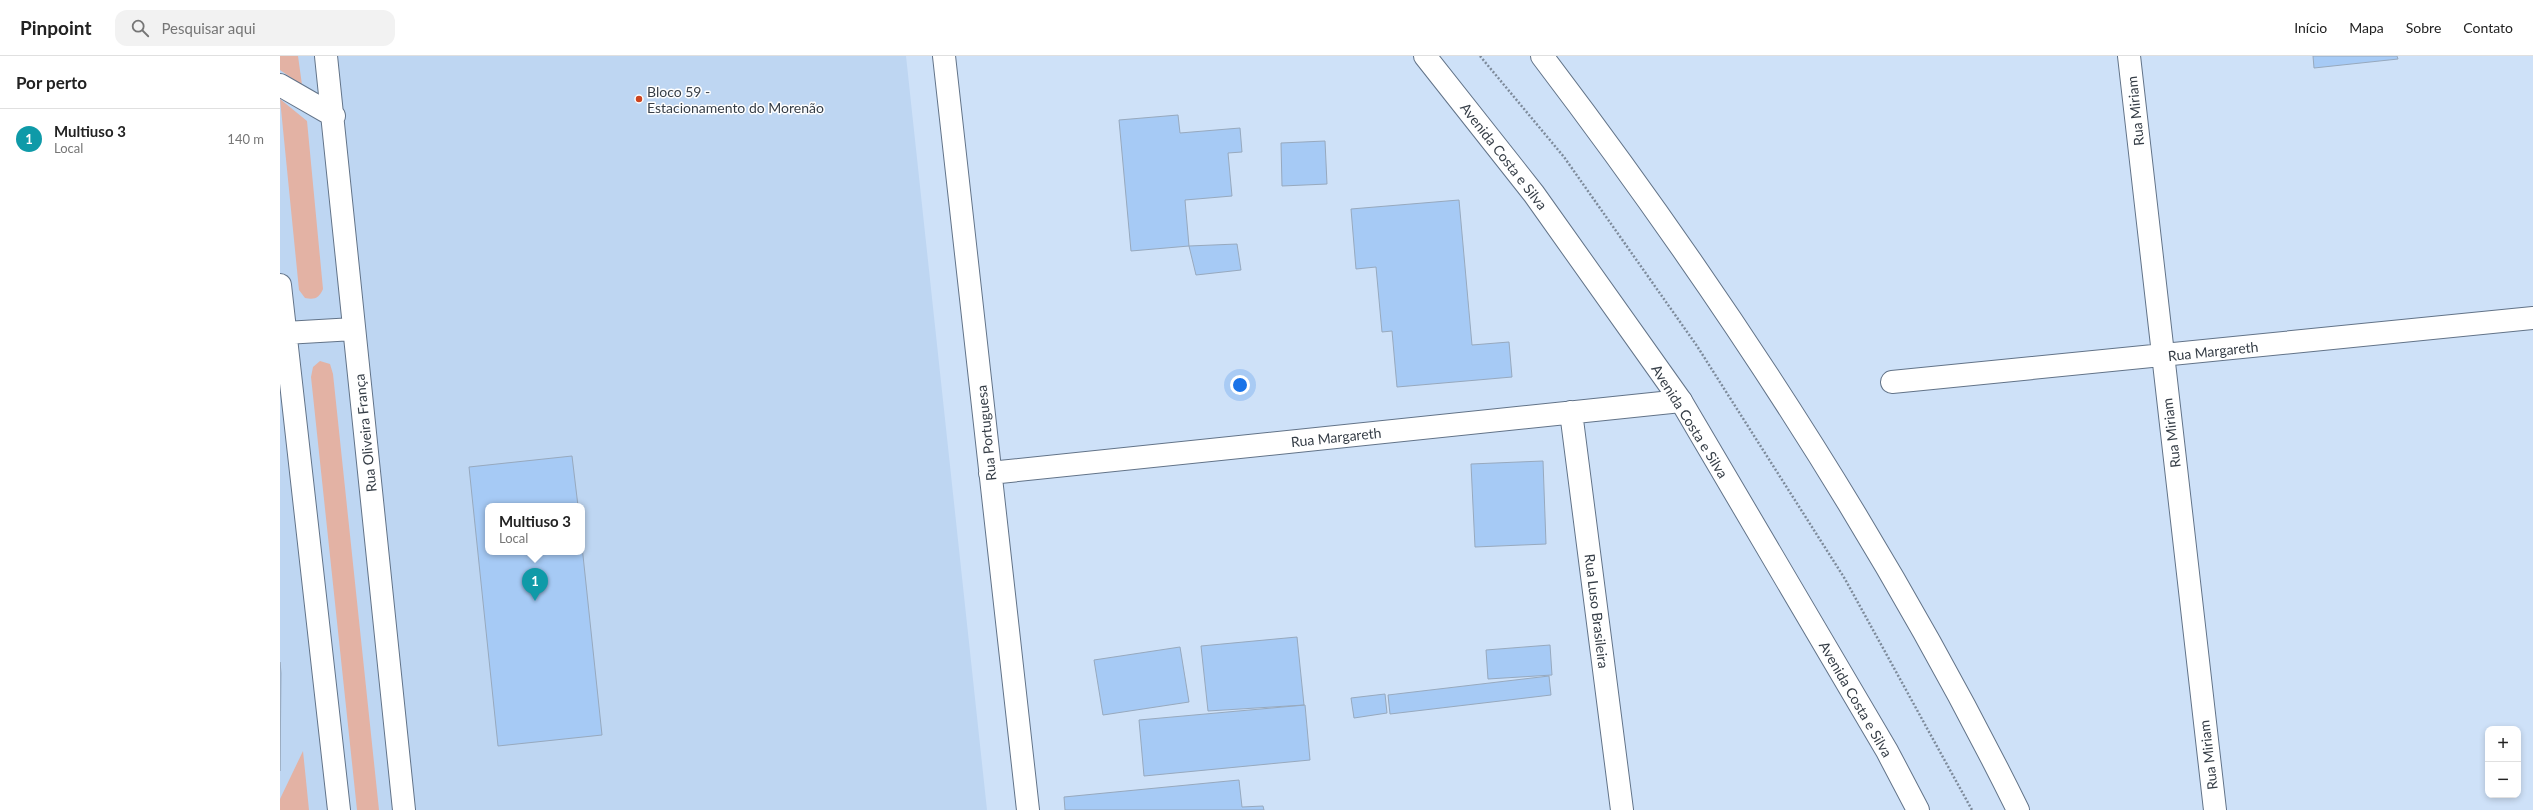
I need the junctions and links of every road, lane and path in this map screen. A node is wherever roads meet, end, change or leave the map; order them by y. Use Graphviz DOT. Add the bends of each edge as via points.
graph roads {
  1 [pos="326,56"];
  2 [pos="944,56"];
  3 [pos="1425,56"];
  4 [pos="1480,56"];
  5 [pos="1542,56"];
  6 [pos="2129,56"];
  7 [pos="280,85"];
  8 [pos="334,116"];
  9 [pos="280,285"];
  10 [pos="2533,318"];
  11 [pos="354,329"];
  12 [pos="285,333"];
  13 [pos="2162,356"];
  14 [pos="1892,382"];
  15 [pos="1681,401"];
  16 [pos="1571,412"];
  17 [pos="990,473"];
  18 [pos="338,810"];
  19 [pos="404,810"];
  20 [pos="1028,810"];
  21 [pos="1622,810"];
  22 [pos="1918,810"];
  23 [pos="1972,810"];
  24 [pos="2018,810"];
  25 [pos="2215,810"];
  1 -- 8 [label="street, Rua Oliveira França"];
  2 -- 17 [label="street, Rua Portuguesa"];
  3 -- 15 [label="street, Avenida Costa e Silva" via="1534,194"];
  4 -- 23 [label="path" via="1564,157 1697,346 1845,578"];
  5 -- 24 [label="street" via="1687,254 1775,383 1972,716"];
  6 -- 13 [label="street, Rua Miriam"];
  7 -- 8 [label="street"];
  8 -- 11 [label="street, Rua Oliveira França"];
  9 -- 12 [label="street"];
  10 -- 13 [label="street, Rua Margareth"];
  11 -- 12 [label="street"];
  11 -- 19 [label="street, Rua Oliveira França"];
  12 -- 18 [label="street"];
  13 -- 14 [label="street, Rua Margareth"];
  13 -- 25 [label="street, Rua Miriam"];
  15 -- 16 [label="street, Rua Margareth"];
  15 -- 22 [label="street, Avenida Costa e Silva" via="1887,750"];
  16 -- 17 [label="street, Rua Margareth"];
  16 -- 21 [label="street, Rua Luso Brasileira"];
  17 -- 20 [label="street, Rua Portuguesa"];
}
